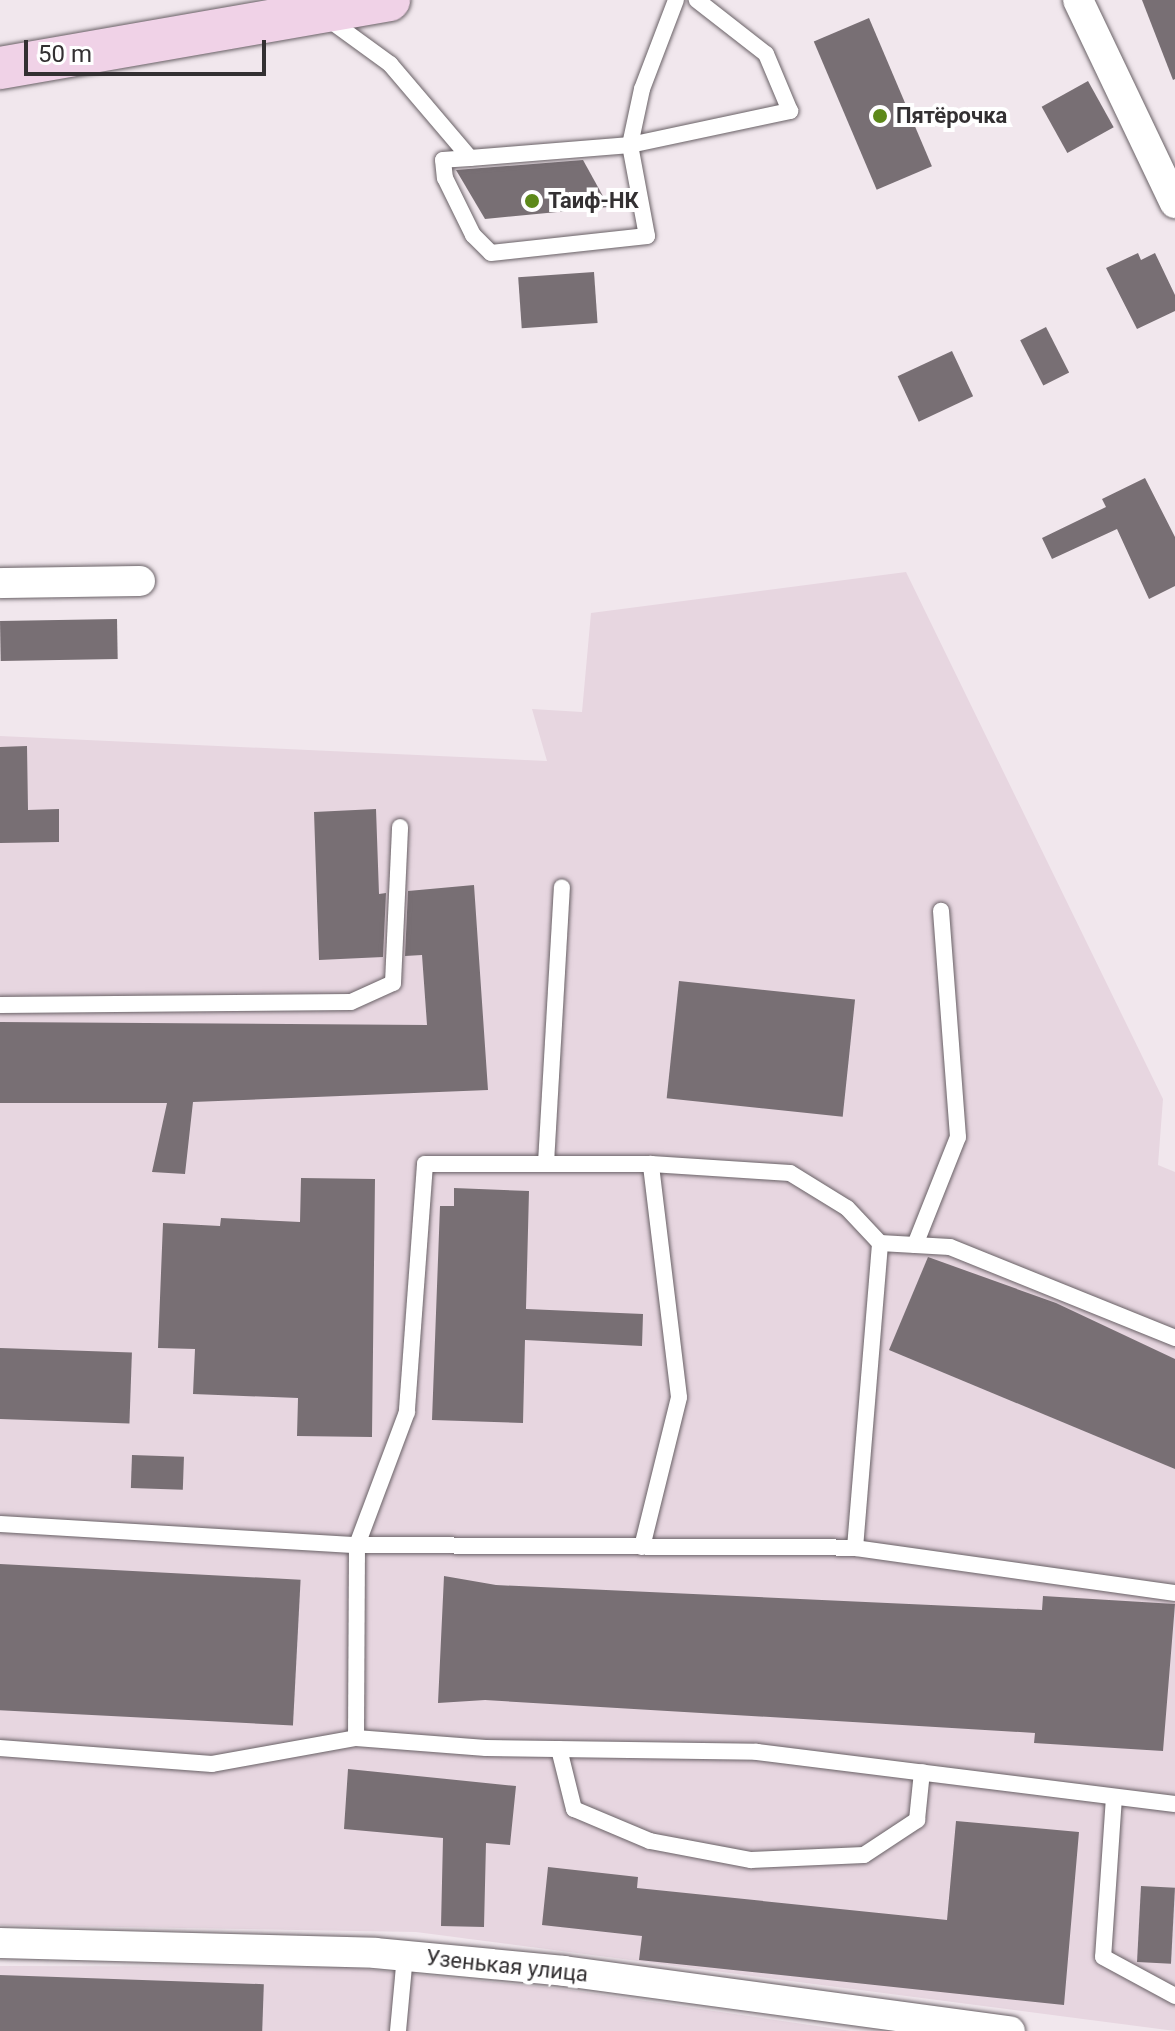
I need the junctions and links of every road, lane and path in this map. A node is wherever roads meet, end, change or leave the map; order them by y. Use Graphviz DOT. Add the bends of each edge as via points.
graph roads {
  1 [pos="389,0"];
  2 [pos="676,0"];
  3 [pos="697,0"];
  4 [pos="1078,0"];
  5 [pos="316,11"];
  6 [pos="0,68"];
  7 [pos="630,145"];
  8 [pos="470,158"];
  9 [pos="1175,203"];
  10 [pos="140,581"];
  11 [pos="0,583"];
  12 [pos="400,827"];
  13 [pos="562,887"];
  14 [pos="941,911"];
  15 [pos="0,1005"];
  16 [pos="546,1163"];
  17 [pos="651,1164"];
  18 [pos="880,1243"];
  19 [pos="915,1245"];
  20 [pos="1175,1338"];
  21 [pos="0,1524"];
  22 [pos="357,1545"];
  23 [pos="642,1547"];
  24 [pos="855,1548"];
  25 [pos="1175,1593"];
  26 [pos="356,1738"];
  27 [pos="0,1748"];
  28 [pos="559,1749"];
  29 [pos="922,1772"];
  30 [pos="1114,1797"];
  31 [pos="1175,1804"];
  32 [pos="0,1943"];
  33 [pos="405,1956"];
  34 [pos="1175,1996"];
  35 [pos="398,2031"];
  36 [pos="1010,2031"];
  1 -- 5 [label="main road"];
  2 -- 7 [label="lane" via="642,89"];
  3 -- 7 [label="lane" via="766,54 790,111"];
  4 -- 9 [label="street"];
  5 -- 6 [label="main road"];
  5 -- 8 [label="lane" via="390,64"];
  7 -- 8 [label="lane"];
  7 -- 8 [label="lane" via="647,236 491,253 473,235 445,178 443,160"];
  10 -- 11 [label="street"];
  12 -- 15 [label="lane" via="393,983 351,1002"];
  13 -- 16 [label="lane"];
  14 -- 19 [label="lane" via="958,1137"];
  16 -- 17 [label="lane"];
  16 -- 22 [label="lane" via="425,1164 407,1412"];
  17 -- 18 [label="lane" via="790,1173 847,1208"];
  17 -- 23 [label="lane" via="679,1397"];
  18 -- 19 [label="lane"];
  18 -- 24 [label="lane"];
  19 -- 20 [label="lane" via="950,1247"];
  21 -- 22 [label="lane"];
  22 -- 23 [label="lane"];
  22 -- 26 [label="lane"];
  23 -- 24 [label="lane"];
  24 -- 25 [label="lane"];
  26 -- 27 [label="lane" via="212,1764"];
  26 -- 28 [label="lane"];
  28 -- 29 [label="lane" via="757,1752"];
  28 -- 29 [label="lane" via="574,1809 650,1841 751,1860 864,1855 917,1820"];
  29 -- 30 [label="lane"];
  30 -- 31 [label="lane"];
  30 -- 34 [label="lane" via="1103,1957"];
  32 -- 33 [label="street, Узенькая улица"];
  33 -- 35 [label="lane"];
  33 -- 36 [label="street, Узенькая улица"];
}
